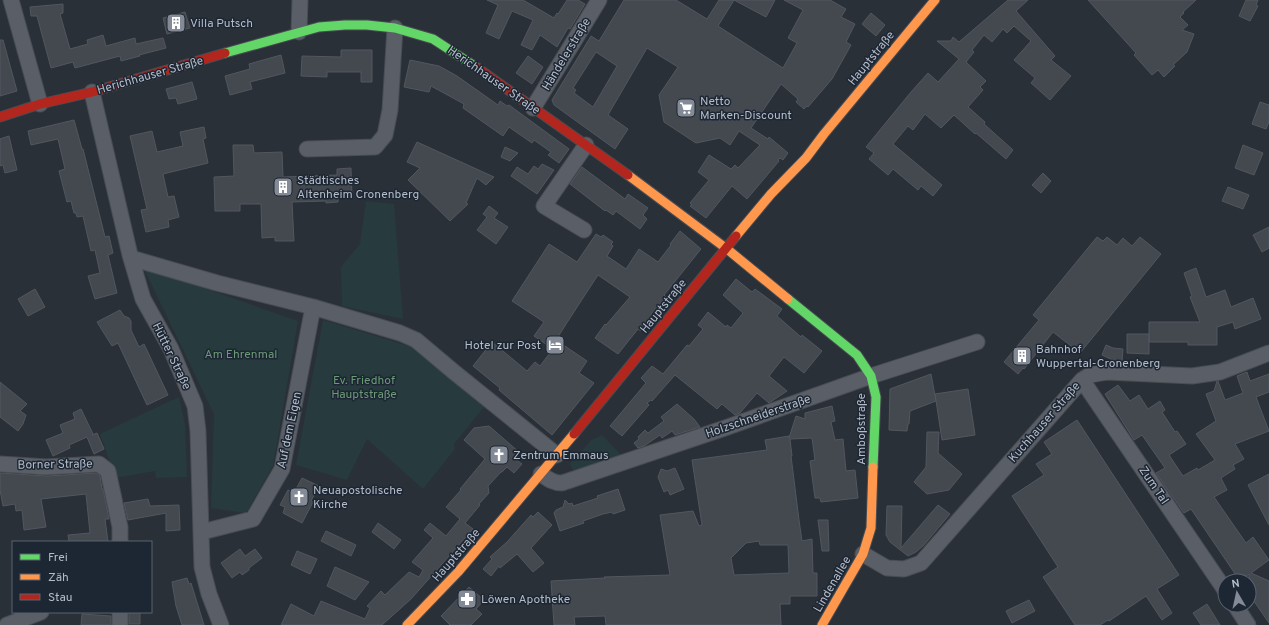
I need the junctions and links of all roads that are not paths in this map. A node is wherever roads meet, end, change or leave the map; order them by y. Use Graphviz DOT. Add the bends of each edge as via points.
graph roads {
  1 [pos="11,0"];
  2 [pos="300,0"];
  3 [pos="599,0"];
  4 [pos="935,0"];
  5 [pos="395,28"];
  6 [pos="299,32"];
  7 [pos="92,92"];
  8 [pos="40,104"];
  9 [pos="534,108"];
  10 [pos="0,117"];
  11 [pos="586,145"];
  12 [pos="307,149"];
  13 [pos="584,230"];
  14 [pos="727,249"];
  15 [pos="131,258"];
  16 [pos="313,307"];
  17 [pos="976,342"];
  18 [pos="1269,353"];
  19 [pos="871,376"];
  20 [pos="1082,380"];
  21 [pos="557,455"];
  22 [pos="0,464"];
  23 [pos="541,474"];
  24 [pos="202,532"];
  25 [pos="120,541"];
  26 [pos="863,554"];
  27 [pos="1217,578"];
  28 [pos="38,613"];
  29 [pos="120,613"];
  30 [pos="1240,613"];
  31 [pos="7,625"];
  32 [pos="120,625"];
  33 [pos="221,625"];
  34 [pos="407,625"];
  35 [pos="822,625"];
  36 [pos="1248,625"];
  1 -- 8 [label="street"];
  2 -- 6 [label="street"];
  3 -- 9 [label="street, Händelerstraße"];
  4 -- 14 [label="street, Hauptstraße" via="806,158 771,194"];
  5 -- 6 [label="street, Herichhauser Straße" via="345,24"];
  5 -- 9 [label="street, Herichhauser Straße" via="433,39"];
  5 -- 12 [label="street" via="390,110 385,134 375,148"];
  6 -- 7 [label="street, Herichhauser Straße"];
  7 -- 8 [label="street, Herichhauser Straße"];
  7 -- 15 [label="street, Hütter Straße"];
  8 -- 10 [label="street, Herichhauser Straße"];
  9 -- 11 [label="street, Herichhauser Straße"];
  11 -- 13 [label="street" via="544,206"];
  11 -- 14 [label="street, Herichhauser Straße"];
  14 -- 19 [label="street, Amboßstraße" via="857,355"];
  14 -- 21 [label="street, Hauptstraße"];
  15 -- 16 [label="street"];
  15 -- 24 [label="street, Hütter Straße" via="143,299 171,349 195,406"];
  16 -- 21 [label="street" via="416,340"];
  16 -- 24 [label="street, Auf dem Eigen" via="282,469 253,519"];
  17 -- 19 [label="street, Holzschneiderstraße"];
  18 -- 20 [label="street, Kuchhauser Straße" via="1220,372 1192,376 1107,372 1090,375"];
  19 -- 23 [label="street, Holzschneiderstraße" via="562,482 549,480"];
  19 -- 26 [label="street, Amboßstraße" via="876,397 871,528"];
  20 -- 26 [label="street, Kuchhauser Straße" via="921,563 904,569 887,568"];
  20 -- 27 [label="street, Zum Tal"];
  21 -- 23 [label="street, Hauptstraße"];
  22 -- 25 [label="street, Borner Straße" via="46,467 99,464 108,471 120,526"];
  23 -- 34 [label="street, Hauptstraße" via="458,572"];
  24 -- 33 [label="street, Hütter Straße" via="202,567"];
  26 -- 35 [label="street, Lindenallee"];
  28 -- 31 [label="street"];
  29 -- 32 [label="street"];
  30 -- 36 [label="street"];
}
